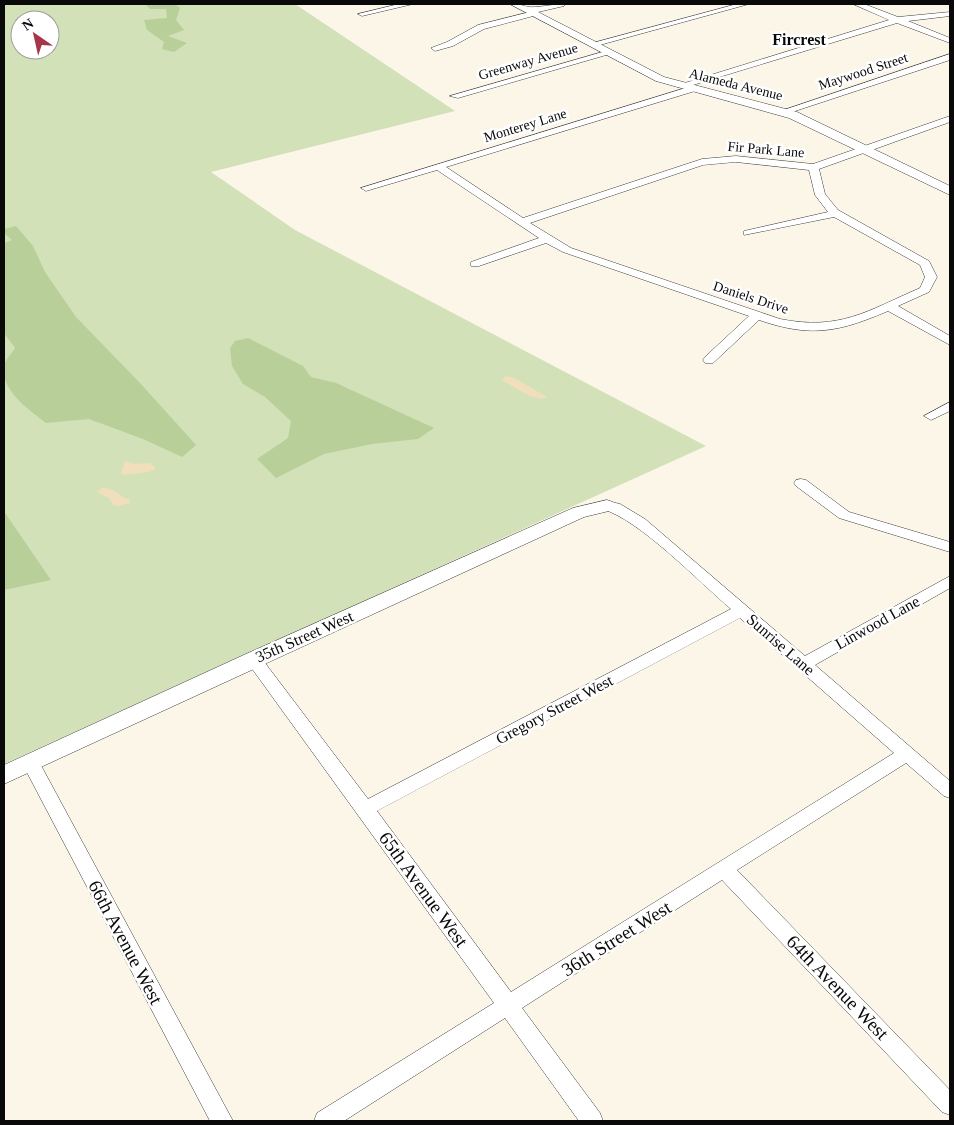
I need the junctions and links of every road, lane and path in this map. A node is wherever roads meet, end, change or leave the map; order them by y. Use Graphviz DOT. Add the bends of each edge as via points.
graph roads {
  1 [pos="409,4"];
  2 [pos="515,4"];
  3 [pos="560,4"];
  4 [pos="745,4"];
  5 [pos="856,4"];
  6 [pos="532,12"];
  7 [pos="362,14"];
  8 [pos="950,14"];
  9 [pos="897,20"];
  10 [pos="950,41"];
  11 [pos="593,44"];
  12 [pos="435,48"];
  13 [pos="609,53"];
  14 [pos="950,57"];
  15 [pos="680,86"];
  16 [pos="692,89"];
  17 [pos="455,96"];
  18 [pos="783,112"];
  19 [pos="950,118"];
  20 [pos="865,150"];
  21 [pos="438,166"];
  22 [pos="814,167"];
  23 [pos="366,188"];
  24 [pos="950,192"];
  25 [pos="836,213"];
  26 [pos="522,222"];
  27 [pos="748,234"];
  28 [pos="547,240"];
  29 [pos="475,264"];
  30 [pos="889,306"];
  31 [pos="756,316"];
  32 [pos="950,342"];
  33 [pos="709,360"];
  34 [pos="950,406"];
  35 [pos="931,416"];
  36 [pos="801,483"];
  37 [pos="607,506"];
  38 [pos="950,547"];
  39 [pos="948,585"];
  40 [pos="742,610"];
  41 [pos="253,659"];
  42 [pos="804,664"];
  43 [pos="907,753"];
  44 [pos="31,763"];
  45 [pos="4,775"];
  46 [pos="950,791"];
  47 [pos="365,809"];
  48 [pos="726,870"];
  49 [pos="508,1006"];
  50 [pos="950,1105"];
  51 [pos="222,1121"];
  52 [pos="325,1121"];
  53 [pos="592,1121"];
  1 -- 7 [label="street"];
  2 -- 6 [label="street, Alameda Avenue"];
  3 -- 6 [label="street"];
  4 -- 11 [label="street"];
  5 -- 9 [label="street"];
  6 -- 11 [label="street, Alameda Avenue"];
  6 -- 12 [label="street" via="481,27 450,44"];
  8 -- 9 [label="street"];
  9 -- 10 [label="street"];
  9 -- 15 [label="street"];
  11 -- 13 [label="street, Alameda Avenue"];
  13 -- 15 [label="street, Alameda Avenue"];
  13 -- 17 [label="street, Greenway Avenue"];
  14 -- 18 [label="street, Maywood Street"];
  15 -- 16 [label="street, Alameda Avenue"];
  16 -- 18 [label="street, Alameda Avenue"];
  16 -- 21 [label="street, Monterey Lane"];
  18 -- 20 [label="street, Alameda Avenue"];
  19 -- 20 [label="street, Fir Park Lane"];
  20 -- 22 [label="street, Fir Park Lane"];
  20 -- 24 [label="street, Alameda Avenue"];
  21 -- 23 [label="street, Monterey Lane"];
  21 -- 26 [label="street, Daniels Drive"];
  22 -- 25 [label="street, Daniels Drive" via="823,202"];
  22 -- 26 [label="street, Fir Park Lane" via="748,159 712,160"];
  25 -- 27 [label="street"];
  25 -- 30 [label="street, Daniels Drive" via="929,268 931,277 925,290"];
  26 -- 28 [label="street, Daniels Drive"];
  28 -- 29 [label="street"];
  28 -- 31 [label="street, Daniels Drive" via="578,254"];
  30 -- 31 [label="street, Daniels Drive" via="850,322 827,327 789,325"];
  30 -- 32 [label="street"];
  31 -- 33 [label="street"];
  34 -- 35 [label="street"];
  36 -- 38 [label="street" via="844,515"];
  37 -- 40 [label="street, Sunrise Lane" via="621,510 640,522"];
  37 -- 41 [label="street, 35th Street West" via="580,512"];
  39 -- 42 [label="street, Linwood Lane"];
  40 -- 42 [label="street, Sunrise Lane"];
  40 -- 47 [label="street, Gregory Street West"];
  41 -- 44 [label="street, 35th Street West"];
  41 -- 47 [label="street, 65th Avenue West"];
  42 -- 43 [label="street, Sunrise Lane"];
  43 -- 46 [label="street, Sunrise Lane"];
  43 -- 48 [label="street, 36th Street West"];
  44 -- 45 [label="street, 35th Street West"];
  44 -- 51 [label="street, 66th Avenue West"];
  47 -- 49 [label="street, 65th Avenue West"];
  48 -- 49 [label="street, 36th Street West"];
  48 -- 50 [label="street, 64th Avenue West"];
  49 -- 52 [label="street, 36th Street West"];
  49 -- 53 [label="street, 65th Avenue West"];
}
